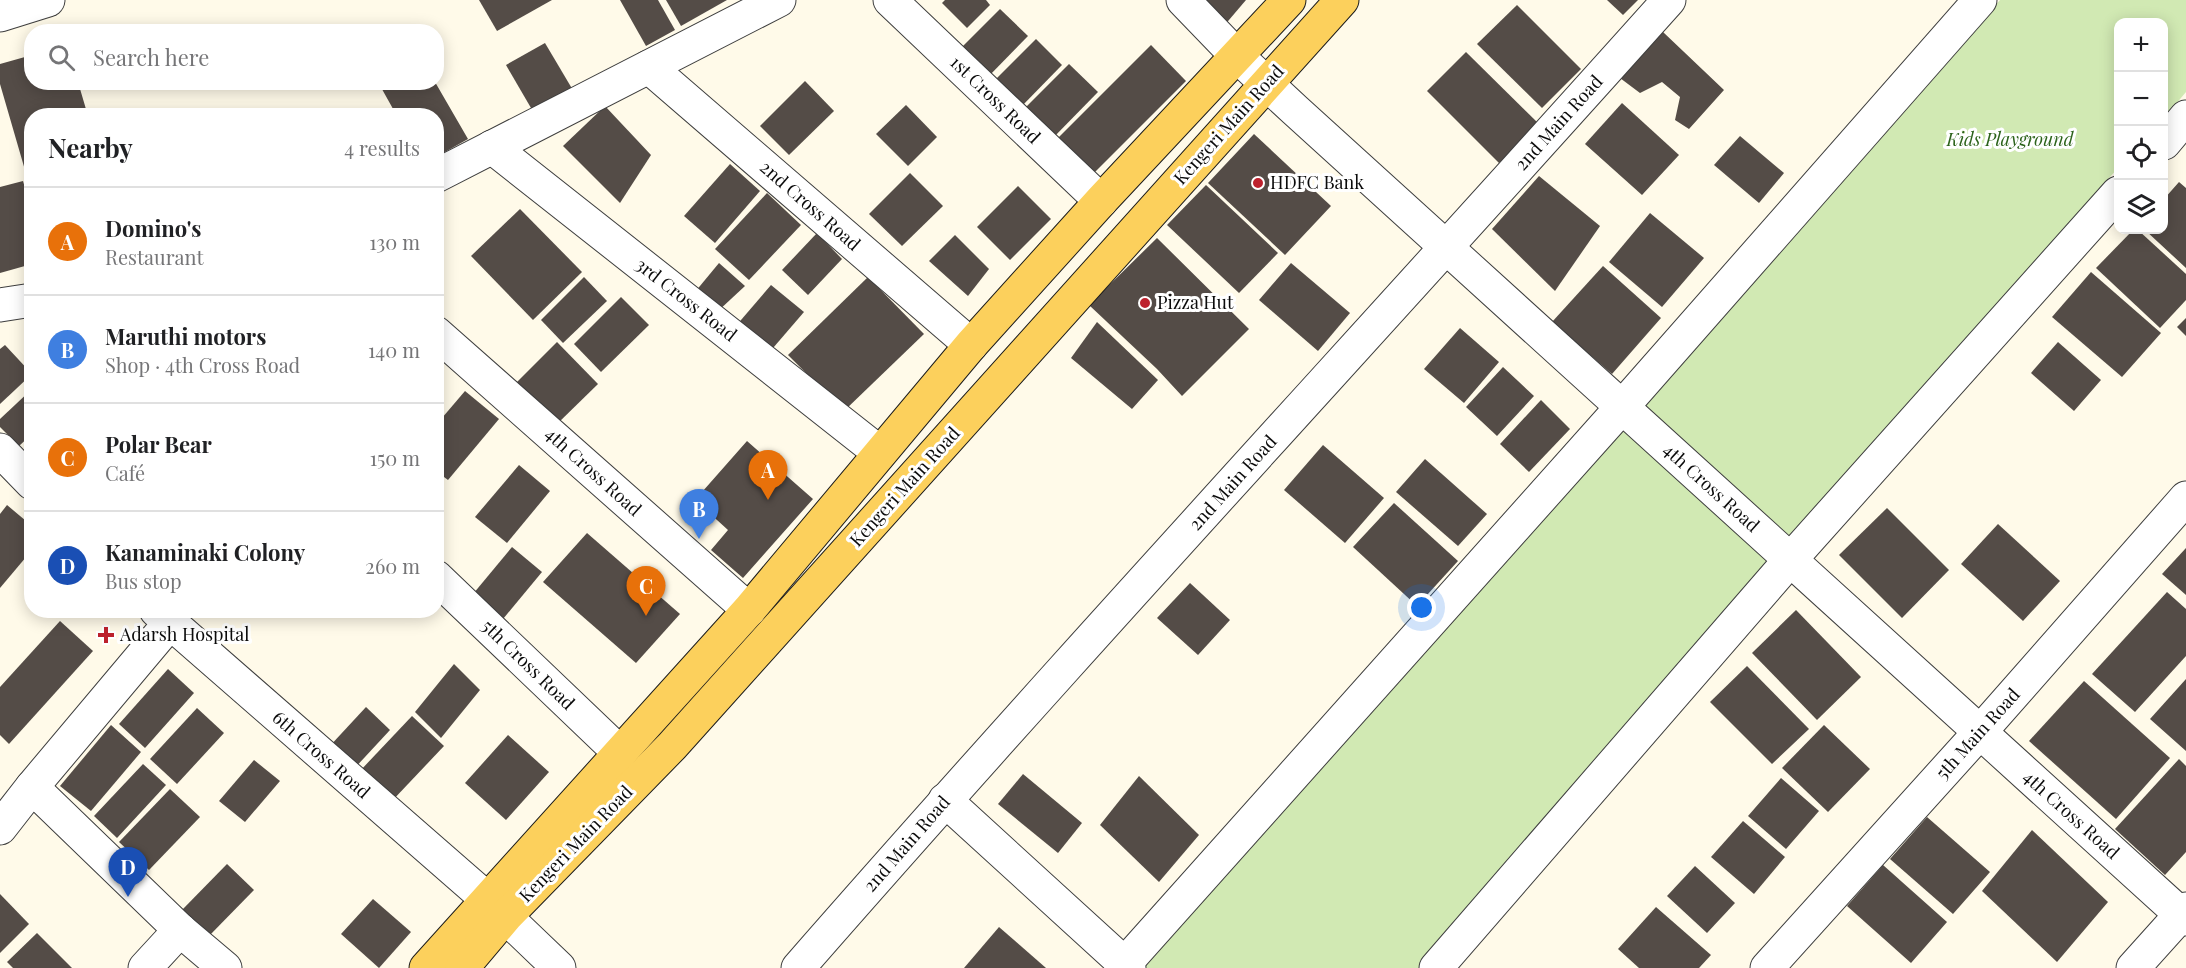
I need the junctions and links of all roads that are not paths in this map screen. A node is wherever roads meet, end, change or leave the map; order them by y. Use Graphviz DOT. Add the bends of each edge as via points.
graph roads {
  1 [pos="48,0"];
  2 [pos="779,0"];
  3 [pos="890,0"];
  4 [pos="1183,0"];
  5 [pos="1289,0"];
  6 [pos="1342,0"];
  7 [pos="1669,0"];
  8 [pos="1980,0"];
  9 [pos="0,15"];
  10 [pos="1237,56"];
  11 [pos="649,67"];
  12 [pos="1267,84"];
  13 [pos="2186,117"];
  14 [pos="2168,137"];
  15 [pos="492,147"];
  16 [pos="444,172"];
  17 [pos="2114,197"];
  18 [pos="1101,201"];
  19 [pos="1446,249"];
  20 [pos="24,301"];
  21 [pos="0,305"];
  22 [pos="444,340"];
  23 [pos="971,345"];
  24 [pos="1622,407"];
  25 [pos="0,450"];
  26 [pos="880,453"];
  27 [pos="24,475"];
  28 [pos="2186,498"];
  29 [pos="1790,560"];
  30 [pos="444,585"];
  31 [pos="749,610"];
  32 [pos="161,618"];
  33 [pos="163,618"];
  34 [pos="1980,732"];
  35 [pos="620,753"];
  36 [pos="32,787"];
  37 [pos="945,800"];
  38 [pos="1,825"];
  39 [pos="496,908"];
  40 [pos="2184,914"];
  41 [pos="180,930"];
  42 [pos="1125,967"];
  43 [pos="145,968"];
  44 [pos="225,968"];
  45 [pos="426,968"];
  46 [pos="462,968"];
  47 [pos="559,968"];
  48 [pos="798,968"];
  49 [pos="1436,968"];
  50 [pos="1767,968"];
  51 [pos="2133,968"];
  1 -- 9 [label="street"];
  2 -- 11 [label="street"];
  3 -- 18 [label="street, 1st Cross Road"];
  4 -- 10 [label="street, 4th Cross Road"];
  5 -- 10 [label="main road, Kengeri Main Road"];
  6 -- 12 [label="main road, Kengeri Main Road"];
  7 -- 19 [label="street, 2nd Main Road"];
  8 -- 24 [label="street"];
  10 -- 12 [label="street, 4th Cross Road"];
  10 -- 18 [label="main road, Kengeri Main Road"];
  11 -- 15 [label="street"];
  11 -- 23 [label="street, 2nd Cross Road"];
  12 -- 19 [label="street, 4th Cross Road"];
  12 -- 39 [label="main road, Kengeri Main Road" via="672,746"];
  13 -- 14 [label="street"];
  15 -- 16 [label="street"];
  15 -- 26 [label="street, 3rd Cross Road"];
  17 -- 29 [label="street"];
  18 -- 23 [label="main road, Kengeri Main Road"];
  19 -- 24 [label="street, 4th Cross Road"];
  19 -- 37 [label="street, 2nd Main Road"];
  20 -- 21 [label="street"];
  22 -- 31 [label="street, 4th Cross Road"];
  23 -- 26 [label="main road, Kengeri Main Road"];
  24 -- 29 [label="street, 4th Cross Road"];
  24 -- 42 [label="street"];
  25 -- 27 [label="street"];
  26 -- 31 [label="main road, Kengeri Main Road"];
  28 -- 34 [label="street, 5th Main Road"];
  29 -- 34 [label="street, 4th Cross Road"];
  29 -- 49 [label="street"];
  30 -- 35 [label="street, 5th Cross Road"];
  31 -- 35 [label="main road, Kengeri Main Road"];
  32 -- 36 [label="street"];
  33 -- 39 [label="street, 6th Cross Road"];
  34 -- 40 [label="street, 4th Cross Road"];
  34 -- 50 [label="street, 5th Main Road"];
  35 -- 39 [label="main road, Kengeri Main Road"];
  36 -- 38 [label="street"];
  36 -- 41 [label="street"];
  37 -- 42 [label="street"];
  37 -- 48 [label="street, 2nd Main Road"];
  39 -- 45 [label="main road, Kengeri Main Road"];
  39 -- 46 [label="main road, Kengeri Main Road"];
  39 -- 47 [label="street, 6th Cross Road"];
  40 -- 51 [label="street"];
  41 -- 43 [label="street"];
  41 -- 44 [label="street"];
}
